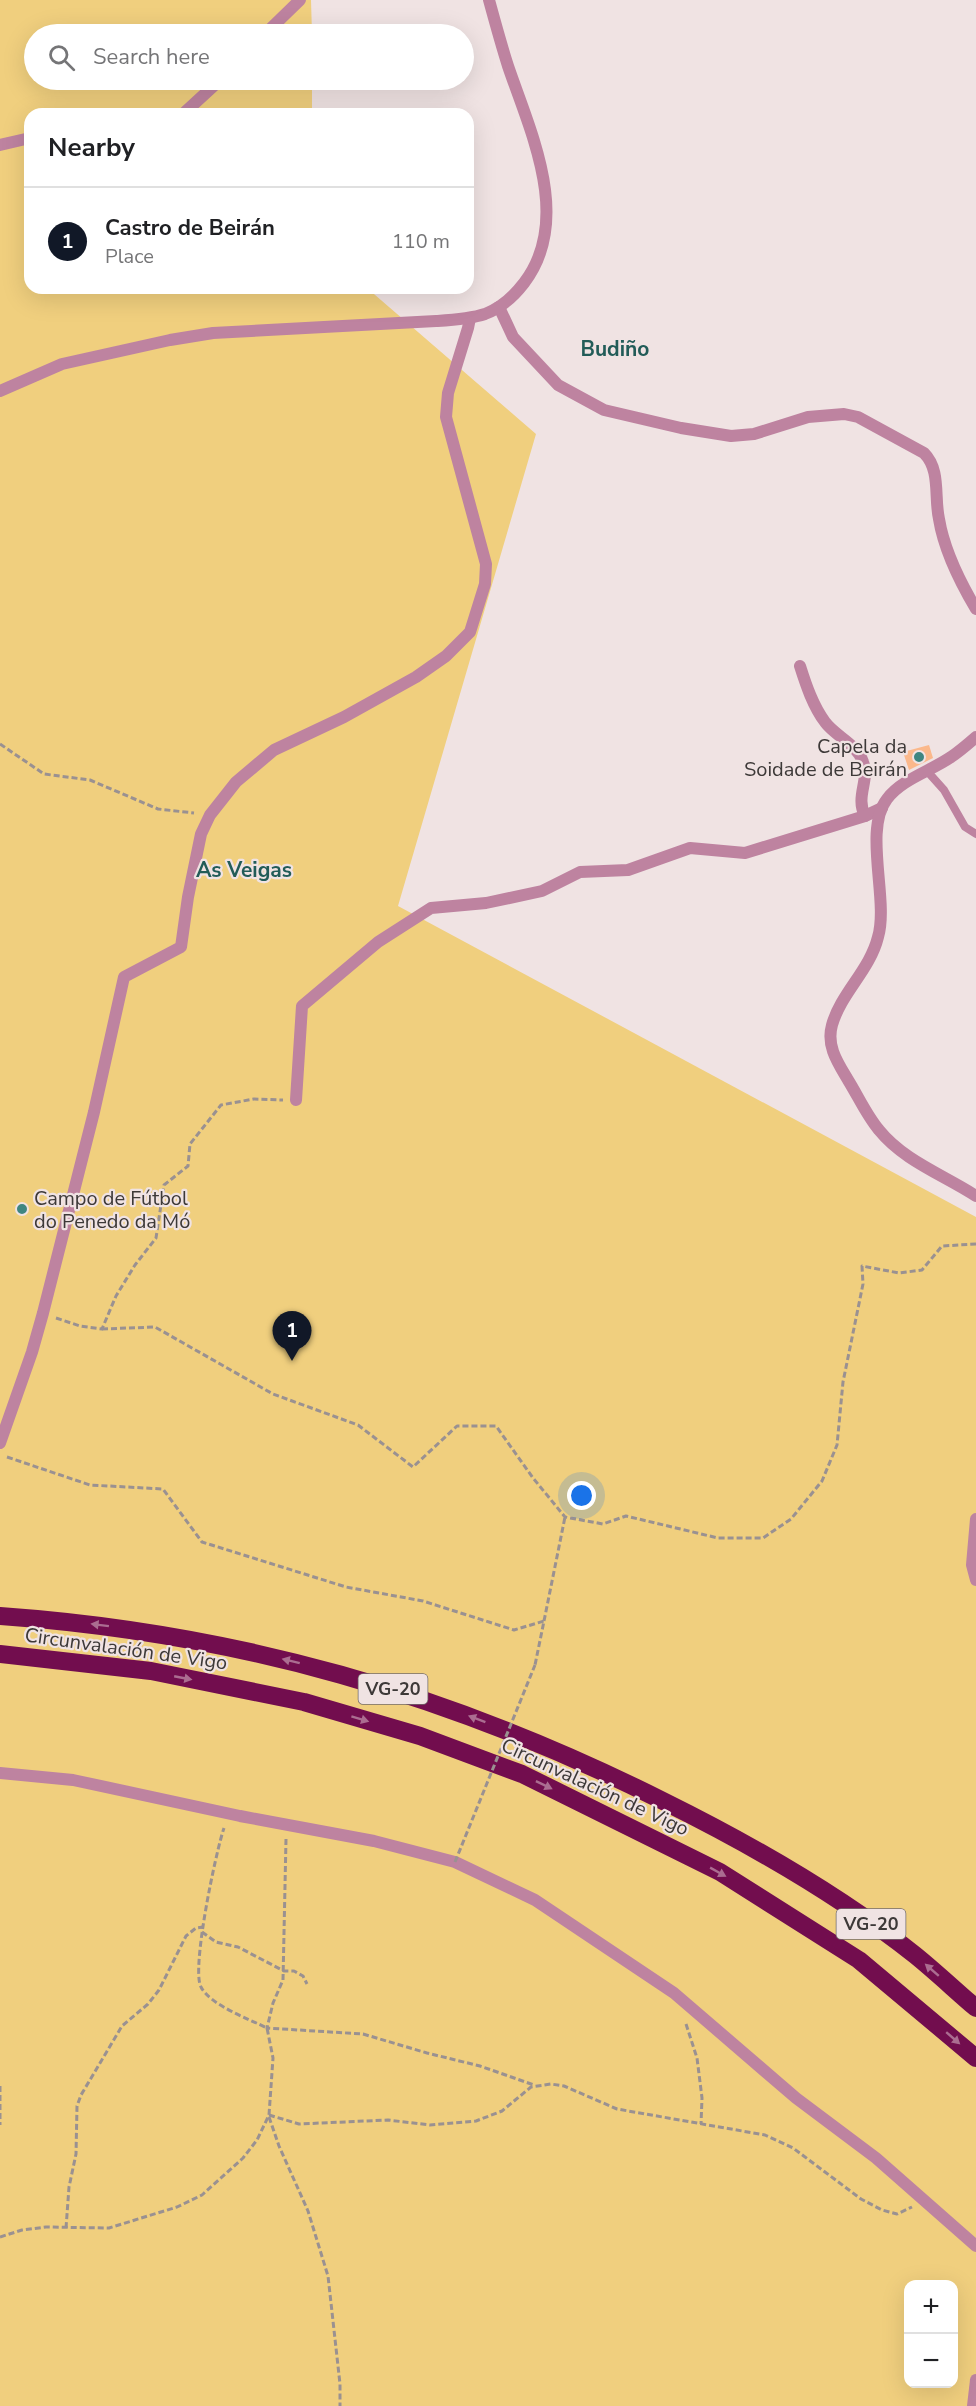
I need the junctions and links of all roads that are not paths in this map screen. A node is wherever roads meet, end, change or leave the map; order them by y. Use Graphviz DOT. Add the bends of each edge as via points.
graph roads {
  1 [pos="300,0"];
  2 [pos="489,0"];
  3 [pos="275,24"];
  4 [pos="209,90"];
  5 [pos="190,108"];
  6 [pos="24,139"];
  7 [pos="0,145"];
  8 [pos="499,307"];
  9 [pos="470,318"];
  10 [pos="0,392"];
  11 [pos="976,609"];
  12 [pos="800,666"];
  13 [pos="976,737"];
  14 [pos="927,771"];
  15 [pos="882,808"];
  16 [pos="865,816"];
  17 [pos="976,834"];
  18 [pos="297,1100"];
  19 [pos="976,1196"];
  20 [pos="0,1443"];
  21 [pos="976,1520"];
  22 [pos="976,1580"];
  23 [pos="0,1616"];
  24 [pos="0,1654"];
  25 [pos="0,1773"];
  26 [pos="976,2008"];
  27 [pos="976,2058"];
  28 [pos="976,2246"];
  29 [pos="976,2380"];
  30 [pos="974,2406"];
  1 -- 3 [label="street"];
  2 -- 8 [label="street" via="544,175 546,205 544,233 529,276"];
  4 -- 5 [label="street"];
  6 -- 7 [label="street"];
  8 -- 9 [label="street"];
  8 -- 11 [label="street" via="513,337 558,385 604,410 731,436 754,434 808,417 844,414 858,417 924,453 931,460 939,520 948,549"];
  9 -- 10 [label="street" via="213,333 62,364"];
  9 -- 20 [label="street" via="448,393 446,417 486,564 485,584 470,632 446,657 416,677 274,750 236,782 210,815 201,834 181,946 124,977 43,1313"];
  12 -- 16 [label="street" via="825,722 864,763 859,805"];
  13 -- 14 [label="street"];
  14 -- 15 [label="street" via="902,786"];
  14 -- 17 [label="lane" via="948,796 965,827"];
  15 -- 16 [label="street"];
  15 -- 19 [label="street" via="877,857 882,920 878,939 841,1005 832,1026 831,1044 837,1062 879,1131 911,1159"];
  16 -- 18 [label="street" via="746,853 690,848 628,870 580,872 542,891 486,903 431,908 378,942 302,1006"];
  21 -- 22 [label="street" via="972,1564"];
  26 -- 23 [label="highway, Circunvalación de Vigo / VG-20, one-way" via="916,1956 758,1850 600,1769 535,1741 403,1692 282,1659 180,1637"];
  24 -- 27 [label="highway, Circunvalación de Vigo / VG-20, one-way" via="151,1671 304,1702 420,1736 522,1774 720,1872 859,1960"];
  25 -- 28 [label="street" via="73,1779 374,1841 454,1862 535,1900 688,2004 796,2098 876,2158"];
  29 -- 30 [label="street"];
}
